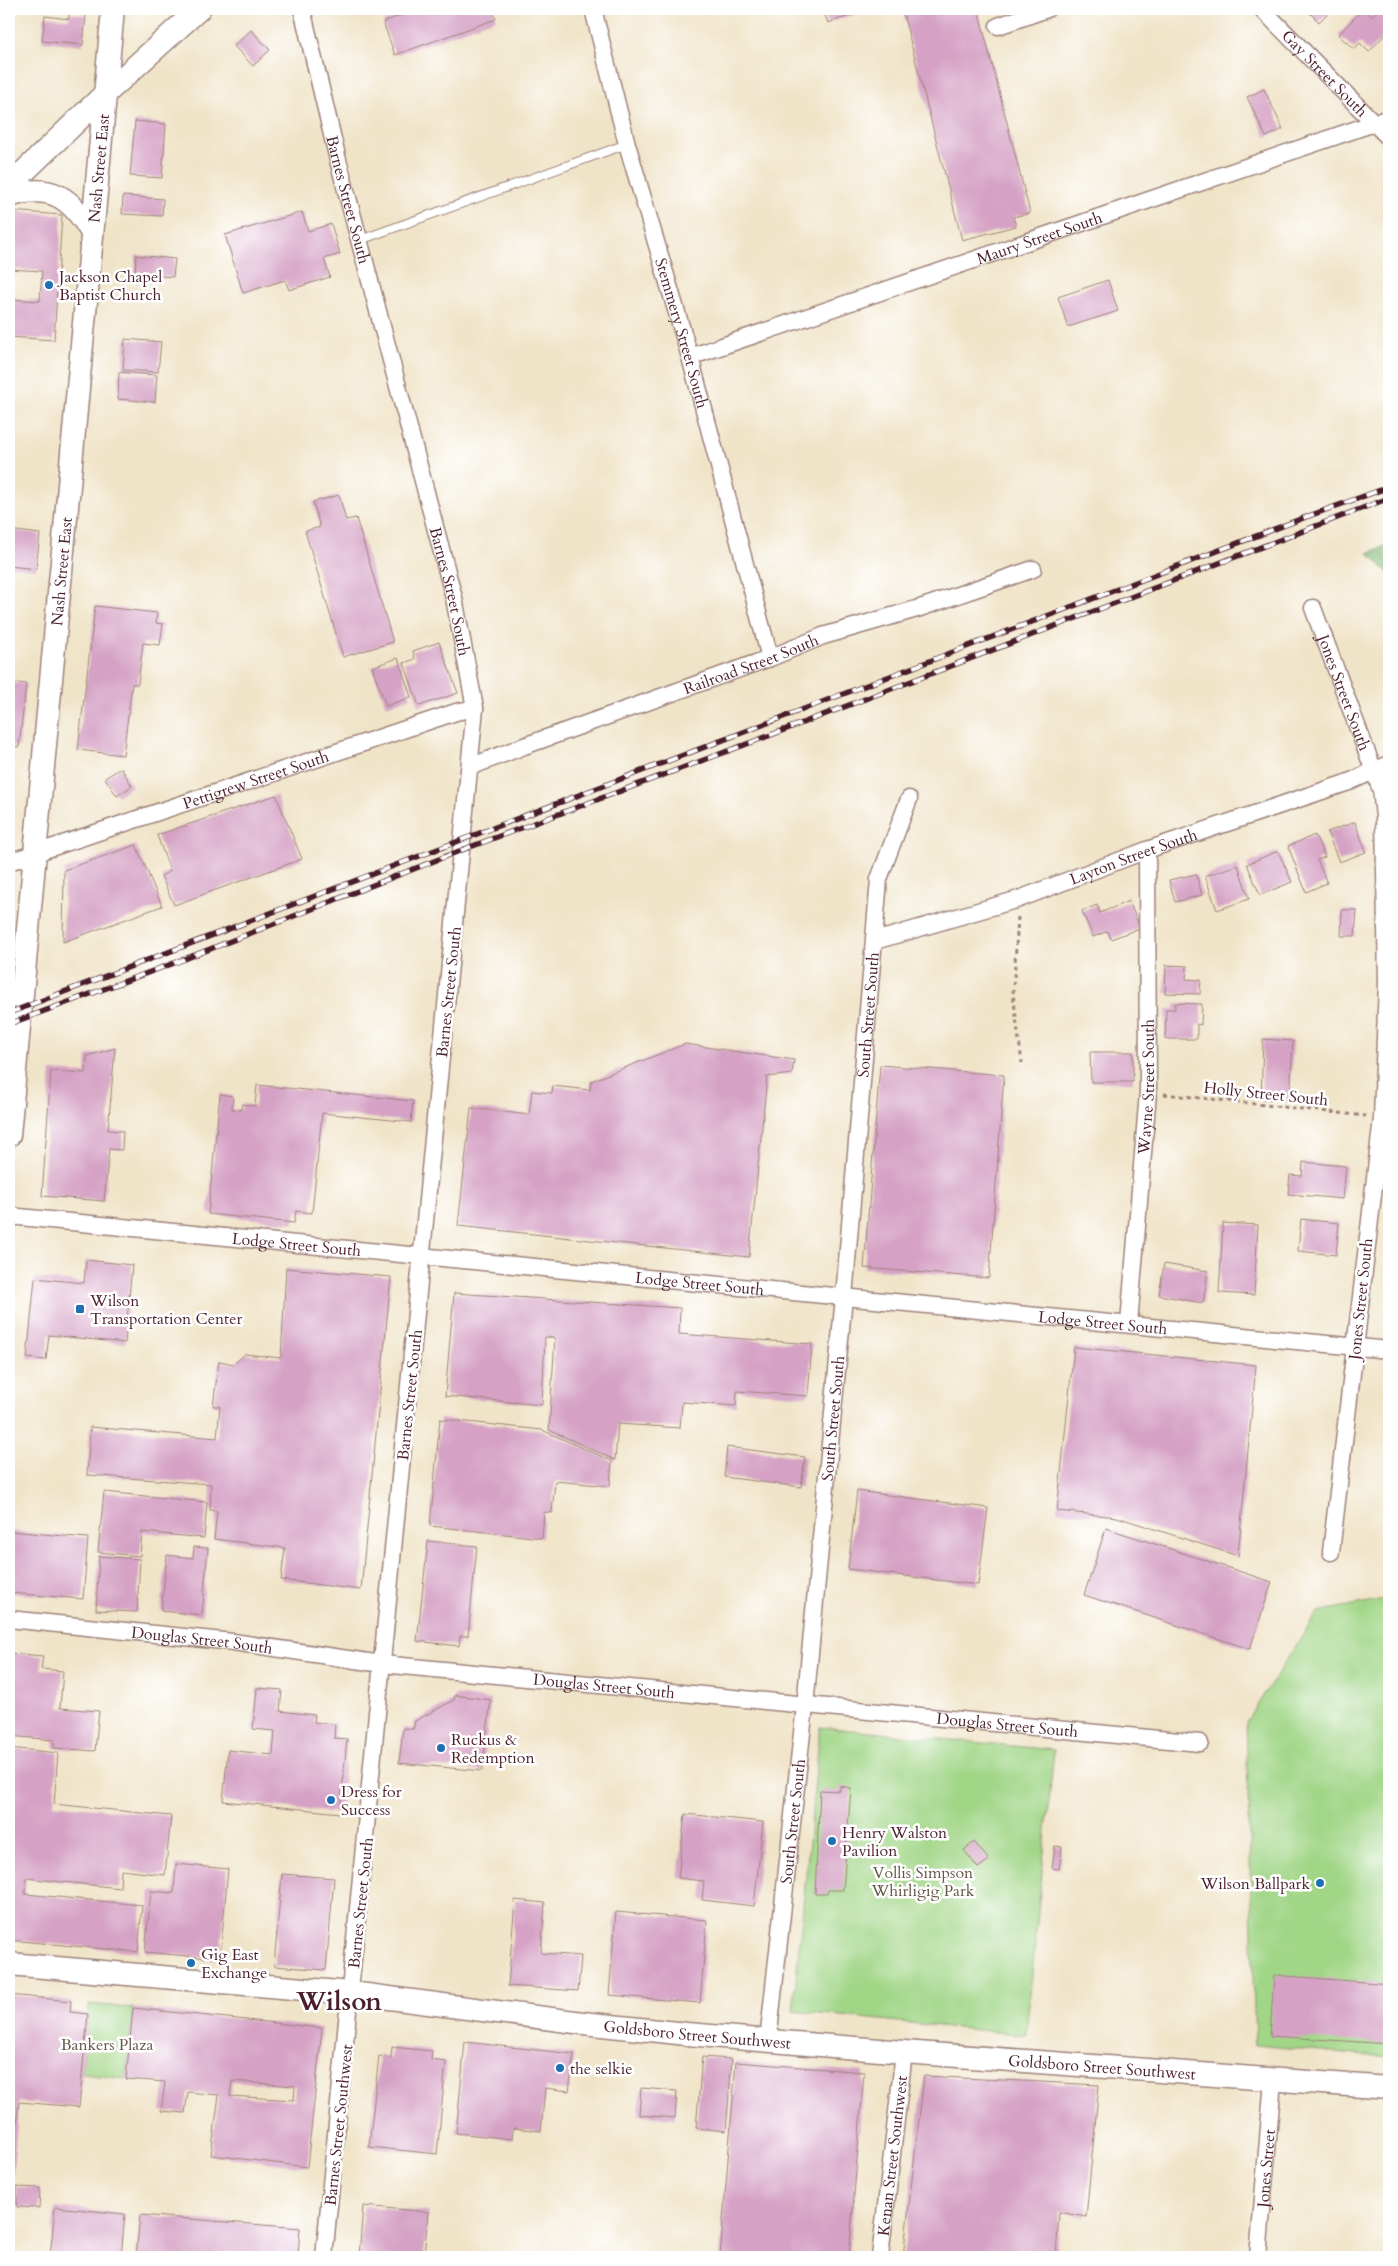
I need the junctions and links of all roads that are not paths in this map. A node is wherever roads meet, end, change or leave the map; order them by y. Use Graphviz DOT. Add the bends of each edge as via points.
graph roads {
  1 [pos="113,9"];
  2 [pos="199,9"];
  3 [pos="302,9"];
  4 [pos="593,9"];
  5 [pos="1047,9"];
  6 [pos="1262,9"];
  7 [pos="998,26"];
  8 [pos="105,94"];
  9 [pos="1382,121"];
  10 [pos="1389,138"];
  11 [pos="626,144"];
  12 [pos="9,186"];
  13 [pos="9,196"];
  14 [pos="92,233"];
  15 [pos="360,240"];
  16 [pos="690,357"];
  17 [pos="1034,569"];
  18 [pos="1313,608"];
  19 [pos="770,658"];
  20 [pos="475,708"];
  21 [pos="1389,764"];
  22 [pos="470,767"];
  23 [pos="1373,770"];
  24 [pos="908,799"];
  25 [pos="1147,850"];
  26 [pos="35,852"];
  27 [pos="9,862"];
  28 [pos="875,941"];
  29 [pos="9,1135"];
  30 [pos="9,1216"];
  31 [pos="423,1256"];
  32 [pos="844,1297"];
  33 [pos="1129,1324"];
  34 [pos="1356,1346"];
  35 [pos="1389,1350"];
  36 [pos="1331,1552"];
  37 [pos="9,1619"];
  38 [pos="382,1664"];
  39 [pos="805,1706"];
  40 [pos="1200,1743"];
  41 [pos="9,1964"];
  42 [pos="351,1993"];
  43 [pos="768,2041"];
  44 [pos="904,2052"];
  45 [pos="1273,2080"];
  46 [pos="1389,2088"];
  47 [pos="324,2257"];
  48 [pos="880,2257"];
  49 [pos="1258,2257"];
  1 -- 8 [label="street, Nash Street East"];
  2 -- 8 [label="street"];
  3 -- 15 [label="street, Barnes Street South"];
  4 -- 11 [label="street, Stemmery Street South"];
  5 -- 7 [label="street"];
  6 -- 9 [label="street, Gay Street South"];
  8 -- 12 [label="street"];
  8 -- 14 [label="street, Nash Street East"];
  9 -- 10 [label="street, Gay Street South"];
  9 -- 16 [label="street, Maury Street South"];
  11 -- 15 [label="lane"];
  11 -- 16 [label="street, Stemmery Street South"];
  13 -- 14 [label="street" via="35,190 63,198 80,213"];
  14 -- 26 [label="street, Nash Street East"];
  15 -- 20 [label="street, Barnes Street South" via="454,598"];
  16 -- 19 [label="street, Stemmery Street South"];
  17 -- 19 [label="street, Railroad Street South" via="920,608 824,636"];
  18 -- 23 [label="street, Jones Street South"];
  19 -- 22 [label="street, Railroad Street South"];
  20 -- 22 [label="street, Barnes Street South"];
  20 -- 26 [label="street, Pettigrew Street South"];
  21 -- 23 [label="street, Layton Street South"];
  22 -- 31 [label="street, Barnes Street South"];
  23 -- 25 [label="street, Layton Street South" via="1349,782"];
  23 -- 34 [label="street, Jones Street South" via="1381,790 1384,835 1387,983 1382,1118"];
  24 -- 28 [label="street, South Street South" via="879,879"];
  25 -- 28 [label="street, Layton Street South" via="1019,899"];
  25 -- 33 [label="street, Wayne Street South" via="1148,1092"];
  26 -- 27 [label="street, Pettigrew Street South"];
  26 -- 29 [label="street, Nash Street East"];
  28 -- 32 [label="street, South Street South"];
  30 -- 31 [label="street, Lodge Street South"];
  31 -- 32 [label="street, Lodge Street South"];
  31 -- 38 [label="street, Barnes Street South"];
  32 -- 33 [label="street, Lodge Street South"];
  32 -- 39 [label="street, South Street South"];
  33 -- 34 [label="street, Lodge Street South"];
  34 -- 35 [label="street, Lodge Street South"];
  34 -- 36 [label="street, Jones Street South"];
  37 -- 38 [label="street, Douglas Street South" via="233,1642"];
  38 -- 39 [label="street, Douglas Street South"];
  38 -- 42 [label="street, Barnes Street South"];
  39 -- 40 [label="street, Douglas Street South"];
  39 -- 43 [label="street, South Street South"];
  41 -- 42 [label="street, Goldsboro Street Southwest"];
  42 -- 43 [label="street, Goldsboro Street Southwest" via="583,2023"];
  42 -- 47 [label="street, Barnes Street Southwest"];
  43 -- 44 [label="street, Goldsboro Street Southwest"];
  44 -- 45 [label="street, Goldsboro Street Southwest"];
  44 -- 48 [label="street, Kenan Street Southwest"];
  45 -- 46 [label="street, Goldsboro Street Southwest"];
  45 -- 49 [label="street, Jones Street"];
}
